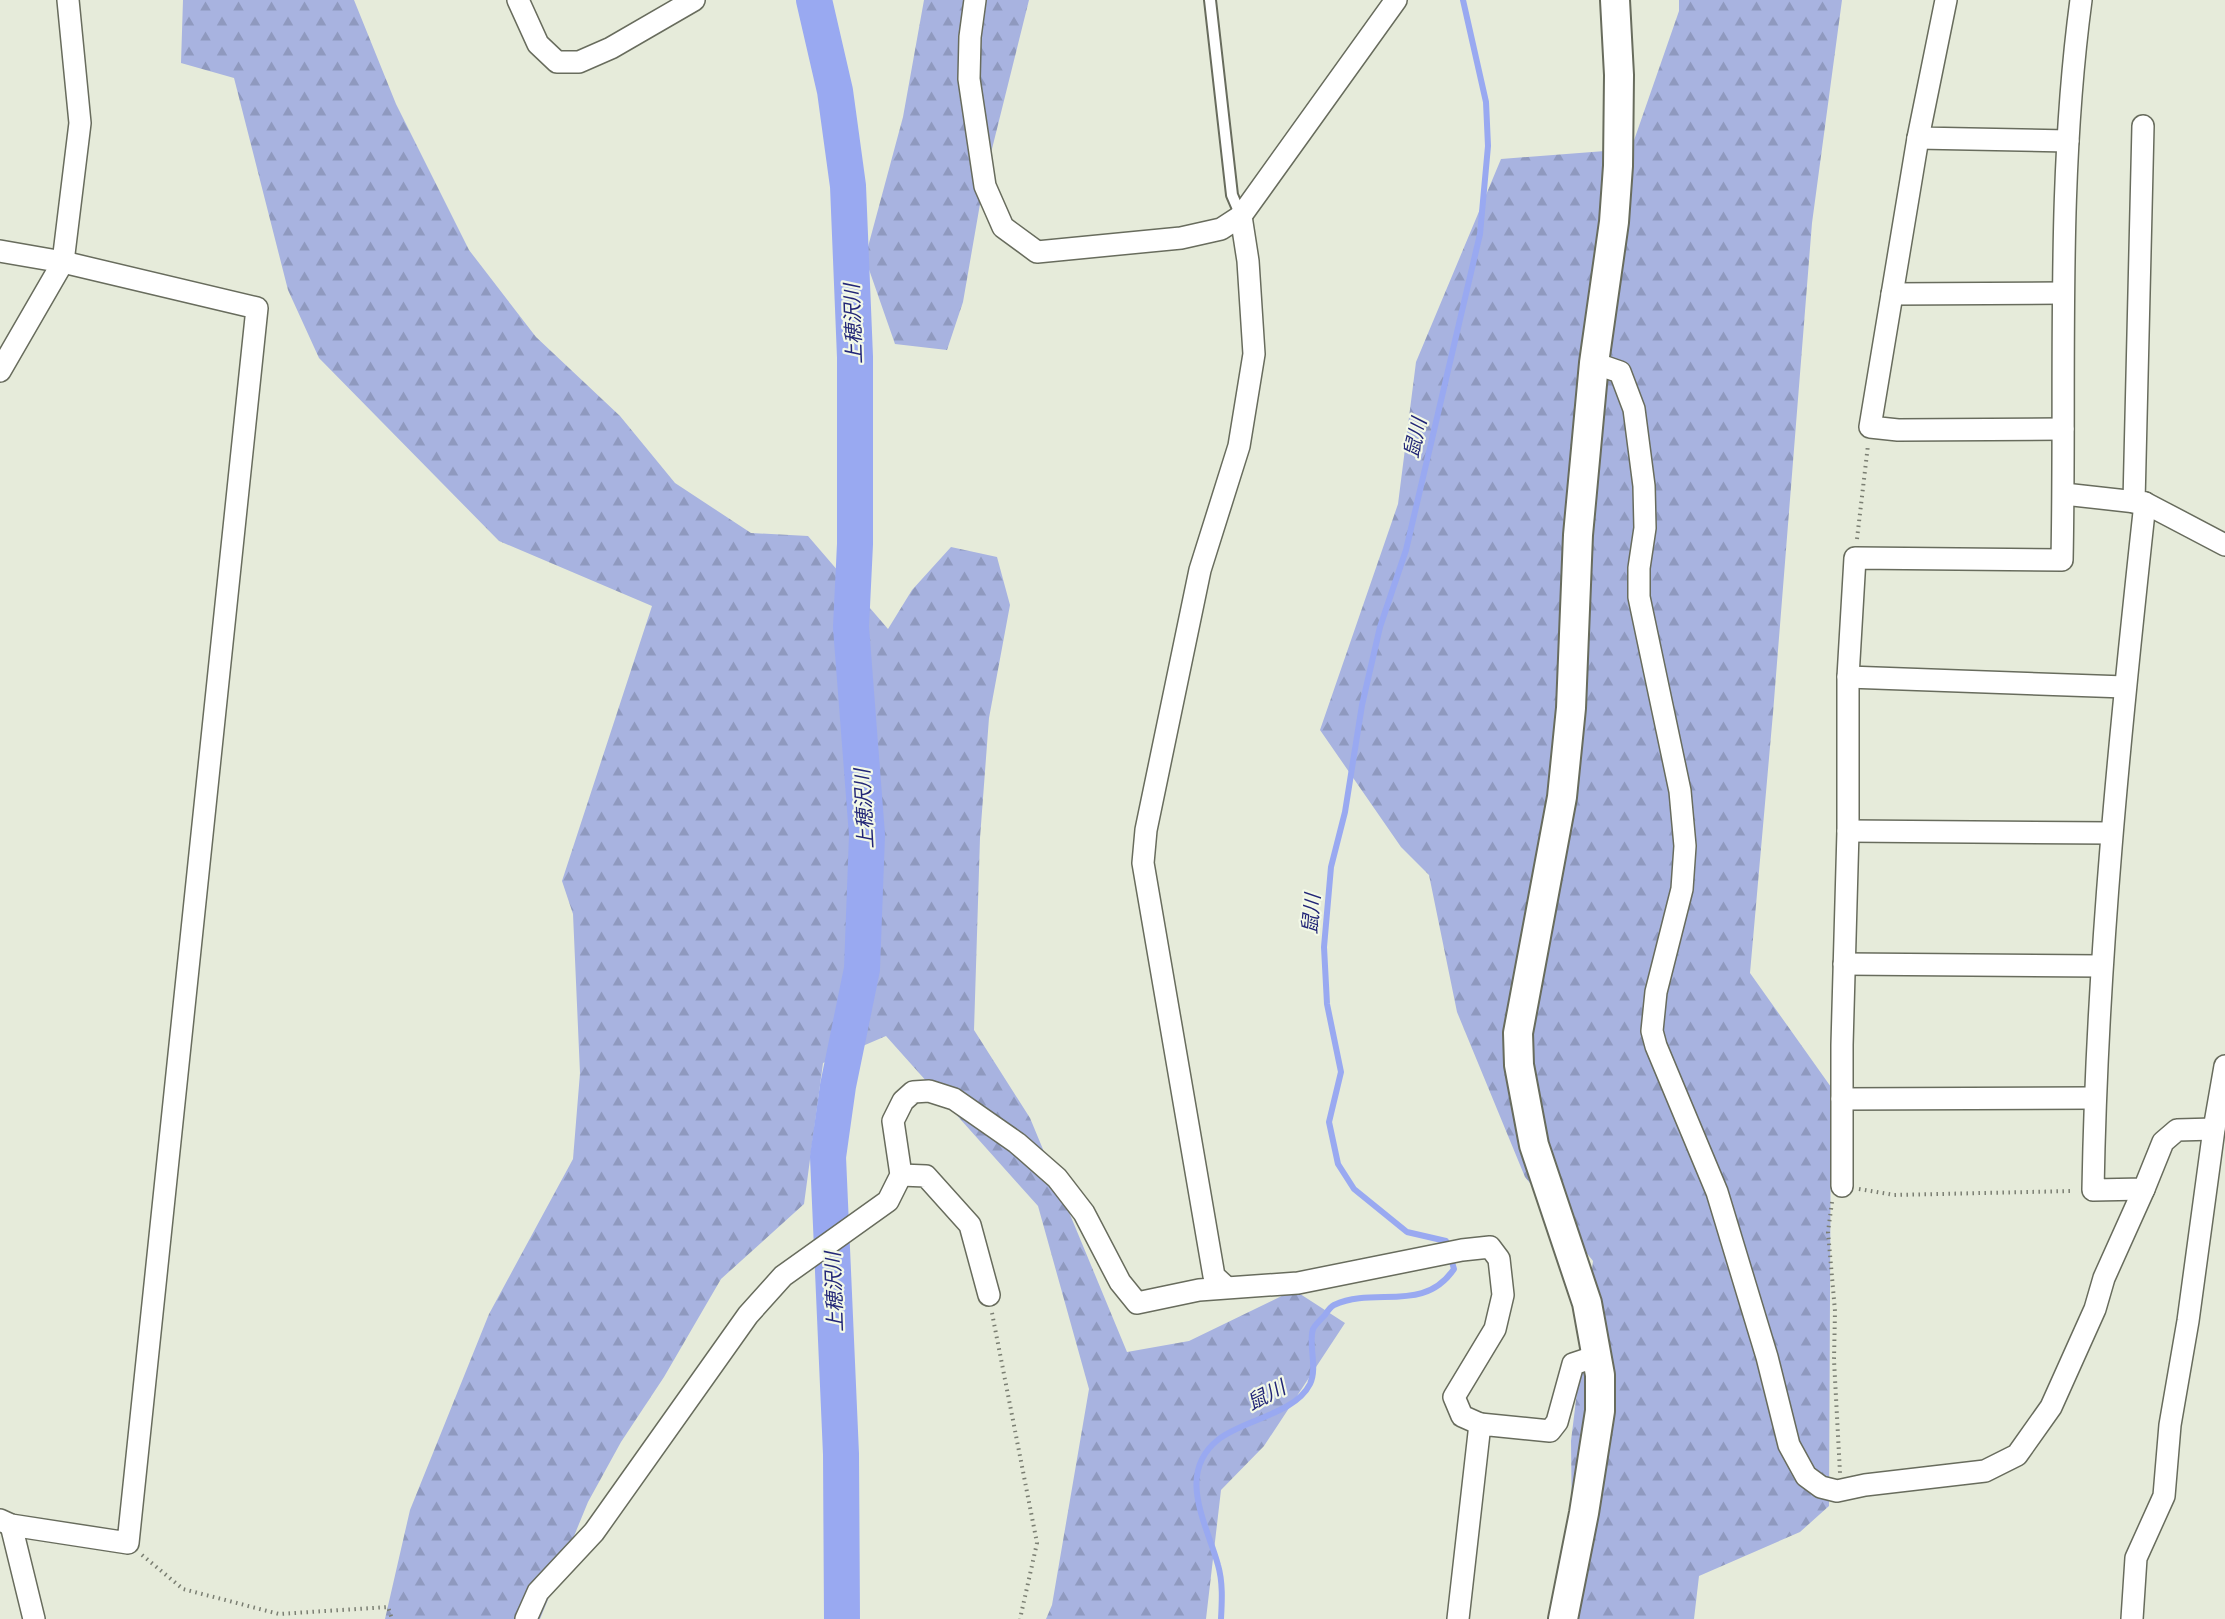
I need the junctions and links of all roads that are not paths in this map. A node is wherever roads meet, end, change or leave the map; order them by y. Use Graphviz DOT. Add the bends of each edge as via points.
graph roads {
  1 [pos="68,0"];
  2 [pos="518,0"];
  3 [pos="694,0"];
  4 [pos="975,0"];
  5 [pos="1210,0"];
  6 [pos="1396,0"];
  7 [pos="1615,0"];
  8 [pos="1946,0"];
  9 [pos="2080,0"];
  10 [pos="2143,126"];
  11 [pos="1918,138"];
  12 [pos="2068,141"];
  13 [pos="1241,216"];
  14 [pos="0,251"];
  15 [pos="63,262"];
  16 [pos="2062,293"];
  17 [pos="1892,294"];
  18 [pos="1594,363"];
  19 [pos="0,371"];
  20 [pos="2063,429"];
  21 [pos="2064,494"];
  22 [pos="2139,502"];
  23 [pos="2225,545"];
  24 [pos="1848,677"];
  25 [pos="2125,687"];
  26 [pos="1848,831"];
  27 [pos="2111,833"];
  28 [pos="1844,964"];
  29 [pos="2101,966"];
  30 [pos="2225,1066"];
  31 [pos="2095,1098"];
  32 [pos="1842,1099"];
  33 [pos="2214,1129"];
  34 [pos="901,1175"];
  35 [pos="1842,1186"];
  36 [pos="2144,1189"];
  37 [pos="1226,1287"];
  38 [pos="989,1295"];
  39 [pos="1597,1356"];
  40 [pos="1480,1424"];
  41 [pos="6,1523"];
  42 [pos="34,1619"];
  43 [pos="526,1619"];
  44 [pos="1458,1619"];
  45 [pos="1563,1619"];
  46 [pos="2132,1619"];
  1 -- 15 [label="street" via="80,123"];
  2 -- 3 [label="street" via="538,44 557,62 579,62 611,48"];
  4 -- 13 [label="street" via="969,79 985,186 1003,227 1037,252 1180,238 1221,229"];
  5 -- 13 [label="lane" via="1232,195"];
  6 -- 13 [label="street"];
  7 -- 18 [label="street" via="1618,166"];
  8 -- 11 [label="street"];
  9 -- 12 [label="street"];
  10 -- 22 [label="street"];
  11 -- 12 [label="street"];
  11 -- 17 [label="street"];
  12 -- 16 [label="street"];
  13 -- 37 [label="street" via="1254,354 1239,446 1200,570 1146,830 1143,863 1214,1276"];
  14 -- 15 [label="street"];
  15 -- 19 [label="street"];
  15 -- 41 [label="street" via="257,308 128,1543"];
  16 -- 17 [label="street"];
  16 -- 20 [label="street"];
  17 -- 20 [label="street" via="1870,427"];
  18 -- 36 [label="street" via="1620,372 1634,409 1644,486 1639,597 1680,791 1685,846 1682,889 1656,992 1654,1039 1717,1192 1789,1445 1806,1476 1821,1487 1838,1491 1985,1471 2017,1455 2051,1407"];
  18 -- 39 [label="street" via="1578,534 1571,708 1562,797 1518,1033 1519,1065 1534,1145 1587,1303"];
  20 -- 21 [label="street"];
  21 -- 22 [label="street"];
  21 -- 24 [label="street" via="2062,560 1855,558"];
  22 -- 23 [label="street"];
  22 -- 25 [label="street"];
  24 -- 25 [label="street"];
  24 -- 26 [label="street"];
  25 -- 27 [label="street"];
  26 -- 27 [label="street"];
  26 -- 28 [label="street"];
  27 -- 29 [label="street"];
  28 -- 29 [label="street"];
  28 -- 32 [label="street"];
  29 -- 31 [label="street"];
  30 -- 33 [label="street"];
  31 -- 32 [label="street"];
  31 -- 36 [label="street" via="2093,1190"];
  32 -- 35 [label="street"];
  33 -- 36 [label="street" via="2177,1130 2163,1142"];
  33 -- 46 [label="street" via="2170,1425 2164,1496 2136,1558"];
  34 -- 37 [label="street" via="893,1121 903,1101 913,1092 928,1091 954,1099 1017,1143 1057,1178 1084,1213 1119,1282 1137,1304"];
  34 -- 38 [label="street" via="926,1176 970,1225"];
  34 -- 43 [label="street" via="888,1201 783,1276 748,1315 594,1532 538,1592"];
  37 -- 40 [label="street" via="1298,1283 1490,1247 1498,1259 1503,1295 1495,1329 1454,1397 1462,1416"];
  39 -- 40 [label="street" via="1572,1364 1557,1422 1550,1431"];
  39 -- 45 [label="street" via="1600,1411"];
  40 -- 44 [label="street"];
  41 -- 42 [label="street"];
}
